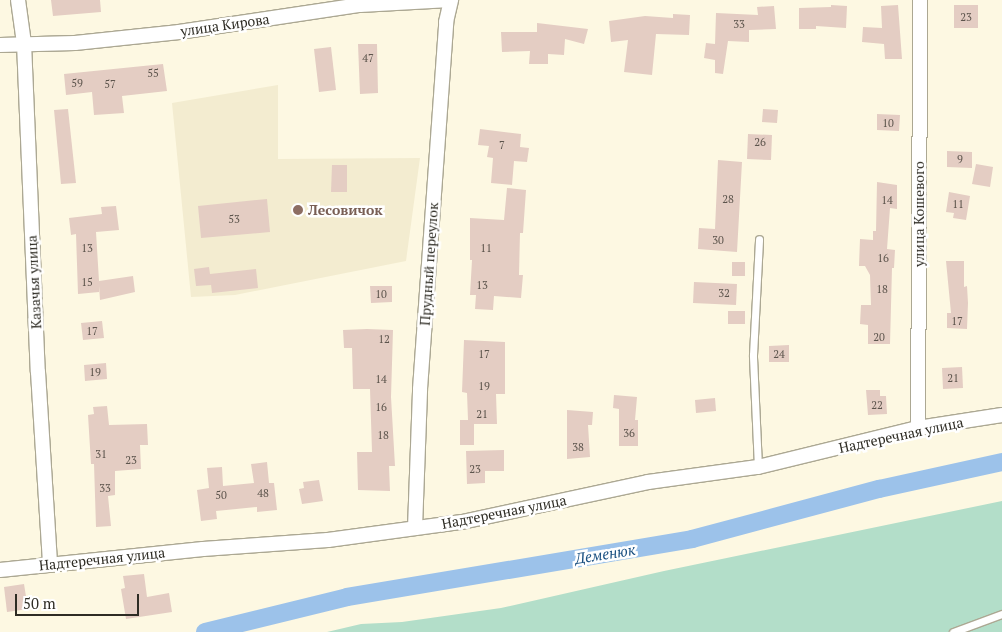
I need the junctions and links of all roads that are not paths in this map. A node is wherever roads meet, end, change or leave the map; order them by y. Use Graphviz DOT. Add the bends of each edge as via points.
graph roads {
  1 [pos="18,0"];
  2 [pos="451,0"];
  3 [pos="920,0"];
  4 [pos="24,43"];
  5 [pos="0,45"];
  6 [pos="759,239"];
  7 [pos="1002,415"];
  8 [pos="918,428"];
  9 [pos="758,467"];
  10 [pos="415,528"];
  11 [pos="50,564"];
  12 [pos="0,570"];
  13 [pos="1002,614"];
  14 [pos="953,632"];
  1 -- 4 [label="street, Казачья улица"];
  2 -- 4 [label="street, улица Кирова" via="360,5 75,44"];
  2 -- 10 [label="street, Прудный переулок" via="446,22 420,379"];
  3 -- 8 [label="street, улица Кошевого"];
  4 -- 5 [label="street, улица Кирова"];
  4 -- 11 [label="street, Казачья улица"];
  6 -- 9 [label="lane" via="753,355"];
  7 -- 8 [label="street, Надтеречная улица"];
  8 -- 9 [label="street, Надтеречная улица"];
  9 -- 10 [label="street, Надтеречная улица" via="648,482 462,522"];
  10 -- 11 [label="street, Надтеречная улица" via="328,540"];
  11 -- 12 [label="street, Надтеречная улица"];
  13 -- 14 [label="lane"];
}
